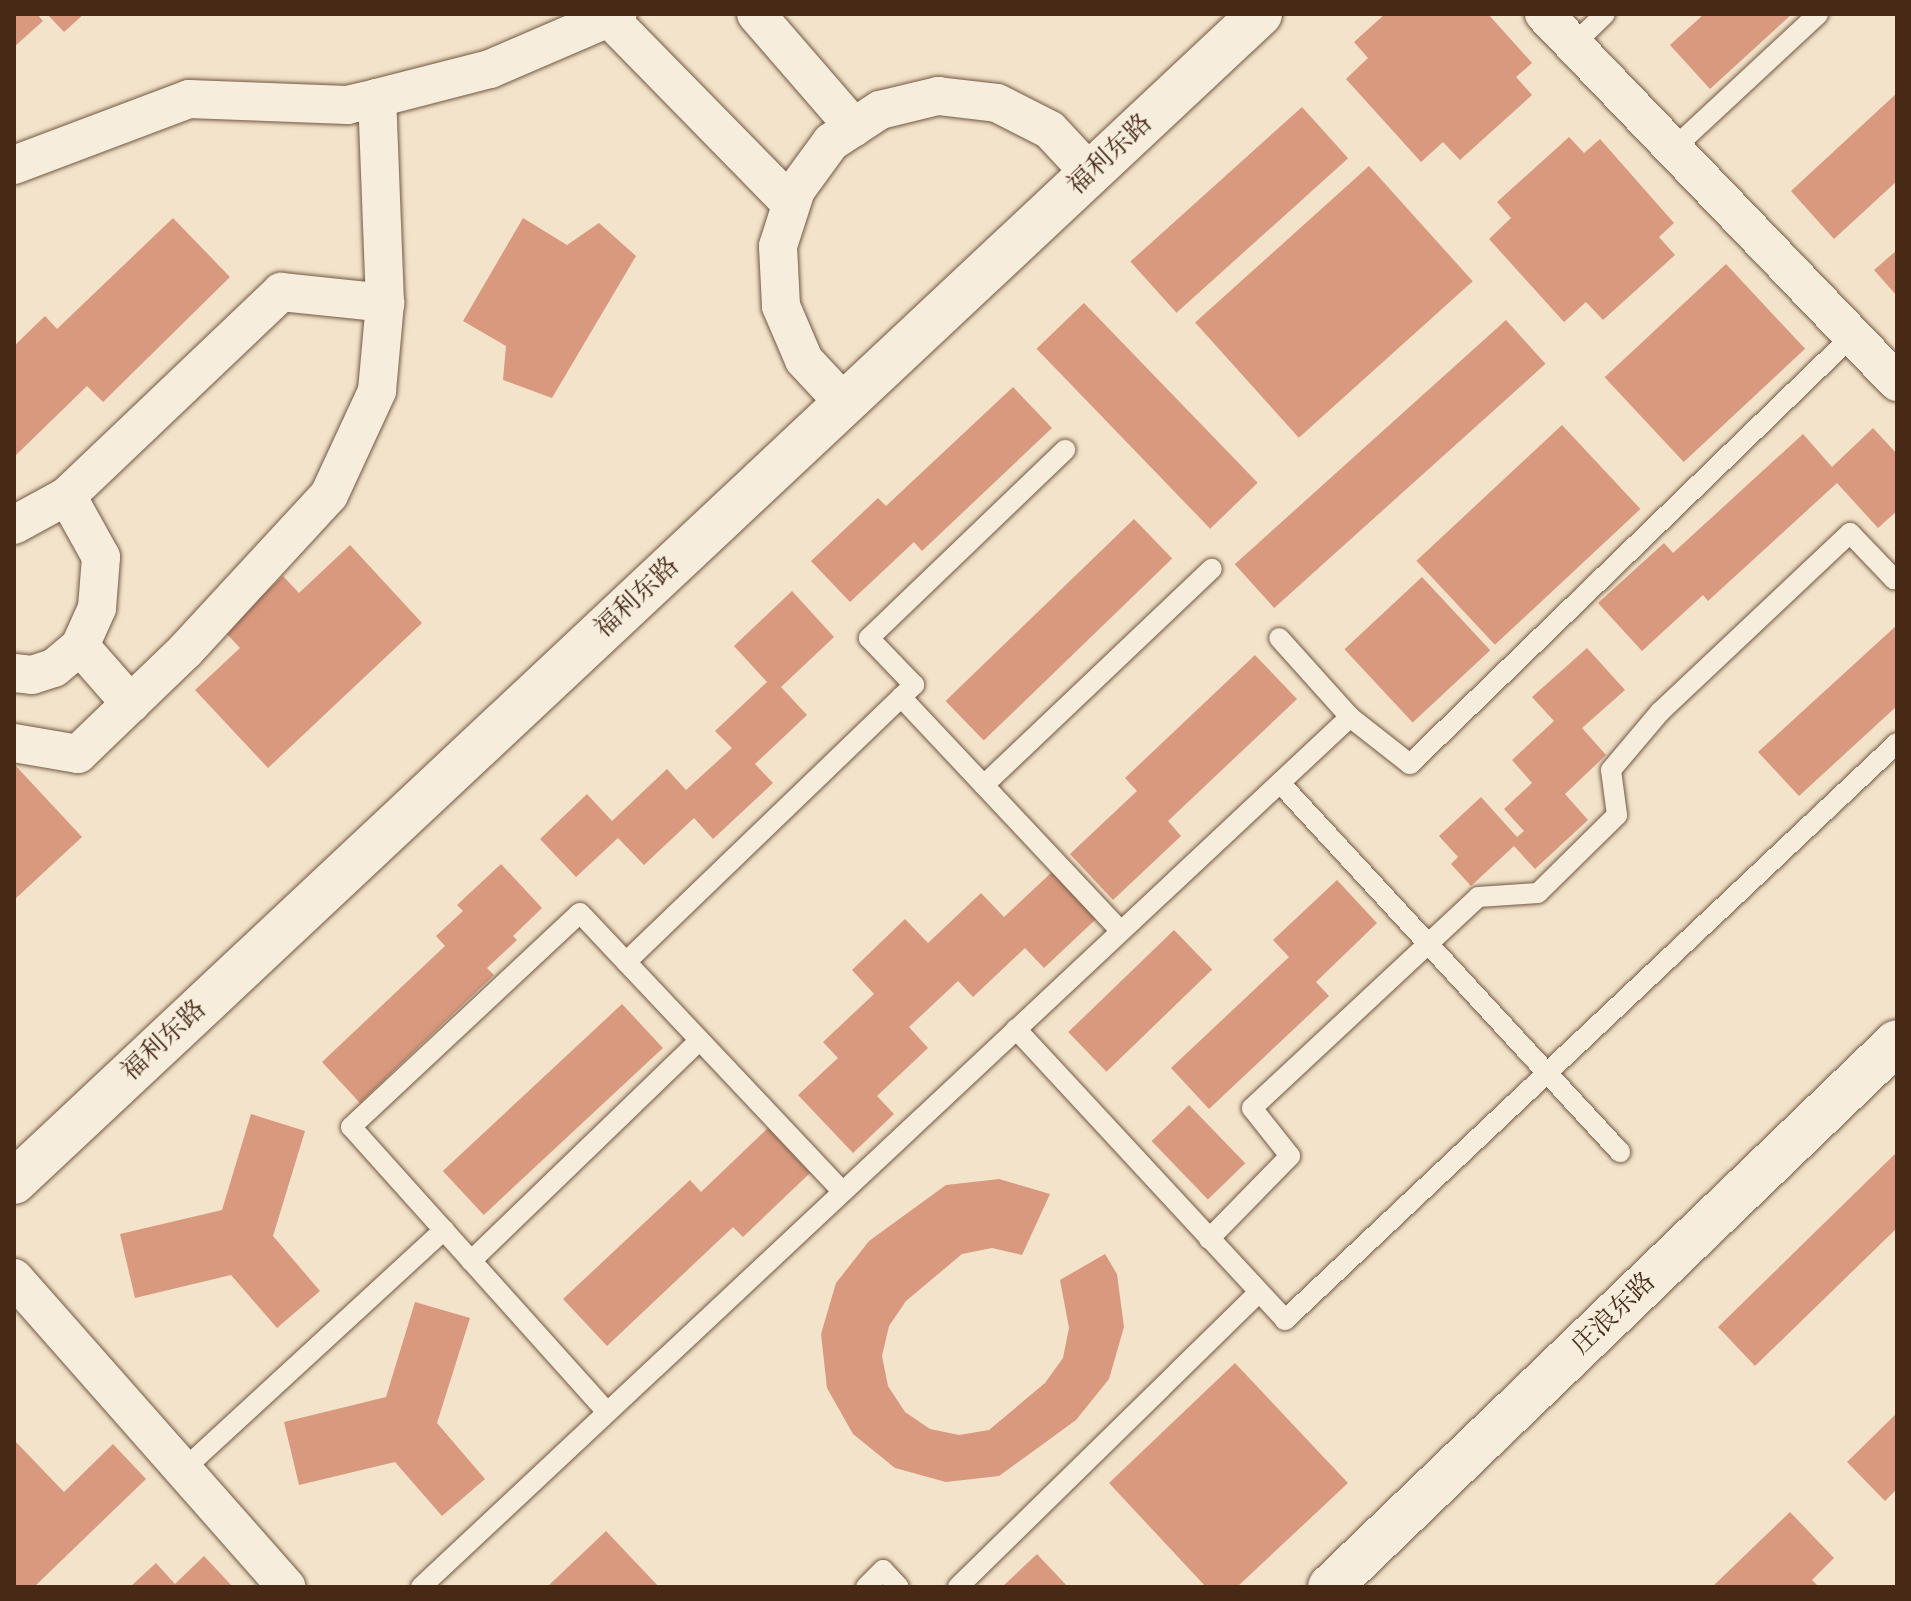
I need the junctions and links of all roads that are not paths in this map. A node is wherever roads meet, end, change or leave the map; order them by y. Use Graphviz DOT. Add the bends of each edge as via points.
graph roads {
  1 [pos="756,14"];
  2 [pos="1260,14"];
  3 [pos="1544,14"];
  4 [pos="1605,14"];
  5 [pos="1818,14"];
  6 [pos="614,17"];
  7 [pos="1574,44"];
  8 [pos="377,98"];
  9 [pos="854,127"];
  10 [pos="1674,148"];
  11 [pos="14,165"];
  12 [pos="1090,173"];
  13 [pos="791,204"];
  14 [pos="385,303"];
  15 [pos="1853,335"];
  16 [pos="1897,382"];
  17 [pos="845,404"];
  18 [pos="1065,450"];
  19 [pos="67,496"];
  20 [pos="14,525"];
  21 [pos="1212,569"];
  22 [pos="1897,576"];
  23 [pos="1279,638"];
  24 [pos="80,646"];
  25 [pos="14,673"];
  26 [pos="901,697"];
  27 [pos="131,704"];
  28 [pos="1350,717"];
  29 [pos="14,743"];
  30 [pos="1897,743"];
  31 [pos="1280,783"];
  32 [pos="984,785"];
  33 [pos="1121,931"];
  34 [pos="1427,943"];
  35 [pos="626,962"];
  36 [pos="1016,1029"];
  37 [pos="700,1040"];
  38 [pos="1897,1042"];
  39 [pos="1547,1073"];
  40 [pos="1620,1152"];
  41 [pos="14,1182"];
  42 [pos="843,1192"];
  43 [pos="444,1230"];
  44 [pos="1209,1239"];
  45 [pos="471,1261"];
  46 [pos="14,1278"];
  47 [pos="1259,1292"];
  48 [pos="607,1412"];
  49 [pos="183,1470"];
  50 [pos="286,1587"];
  51 [pos="421,1587"];
  52 [pos="866,1587"];
  53 [pos="899,1587"];
  54 [pos="958,1587"];
  55 [pos="1330,1587"];
  1 -- 9 [label="street"];
  2 -- 12 [label="main road, 福利东路"];
  3 -- 7 [label="street"];
  4 -- 7 [label="lane"];
  5 -- 10 [label="lane"];
  6 -- 8 [label="street" via="490,69"];
  6 -- 13 [label="street"];
  7 -- 10 [label="street"];
  8 -- 11 [label="street" via="347,105 189,99"];
  8 -- 14 [label="street"];
  9 -- 12 [label="street" via="880,110 938,96 997,103 1050,130"];
  9 -- 13 [label="street" via="831,142"];
  10 -- 15 [label="street"];
  12 -- 17 [label="main road, 福利东路"];
  13 -- 17 [label="street" via="778,246 781,306 804,360"];
  14 -- 19 [label="street" via="281,292"];
  14 -- 27 [label="street" via="377,391 329,495"];
  15 -- 16 [label="street"];
  15 -- 28 [label="lane" via="1410,764"];
  17 -- 41 [label="main road, 福利东路"];
  18 -- 26 [label="lane" via="869,638 914,685"];
  19 -- 20 [label="street"];
  19 -- 24 [label="street" via="101,557 97,608"];
  21 -- 32 [label="lane"];
  22 -- 34 [label="lane" via="1894,579 1850,533 1660,712 1611,770 1617,815 1538,893 1478,897"];
  23 -- 28 [label="lane"];
  24 -- 25 [label="street" via="54,668 32,675"];
  24 -- 27 [label="street"];
  26 -- 32 [label="lane"];
  26 -- 35 [label="lane"];
  27 -- 29 [label="street" via="78,754"];
  28 -- 31 [label="lane"];
  30 -- 39 [label="lane"];
  31 -- 33 [label="lane"];
  31 -- 34 [label="lane"];
  32 -- 33 [label="lane"];
  33 -- 36 [label="lane"];
  34 -- 39 [label="lane"];
  34 -- 44 [label="lane" via="1252,1108 1290,1156"];
  35 -- 37 [label="lane"];
  35 -- 43 [label="lane" via="580,913 351,1127"];
  36 -- 42 [label="lane"];
  36 -- 44 [label="lane"];
  37 -- 42 [label="lane"];
  37 -- 45 [label="lane"];
  38 -- 55 [label="main road, 庄浪东路"];
  39 -- 40 [label="lane"];
  39 -- 47 [label="lane" via="1285,1320"];
  42 -- 48 [label="lane"];
  43 -- 45 [label="lane"];
  43 -- 49 [label="lane"];
  44 -- 47 [label="lane"];
  45 -- 48 [label="lane"];
  46 -- 49 [label="street"];
  47 -- 54 [label="lane"];
  48 -- 51 [label="lane"];
  49 -- 50 [label="street"];
  52 -- 53 [label="lane" via="883,1570"];
}
